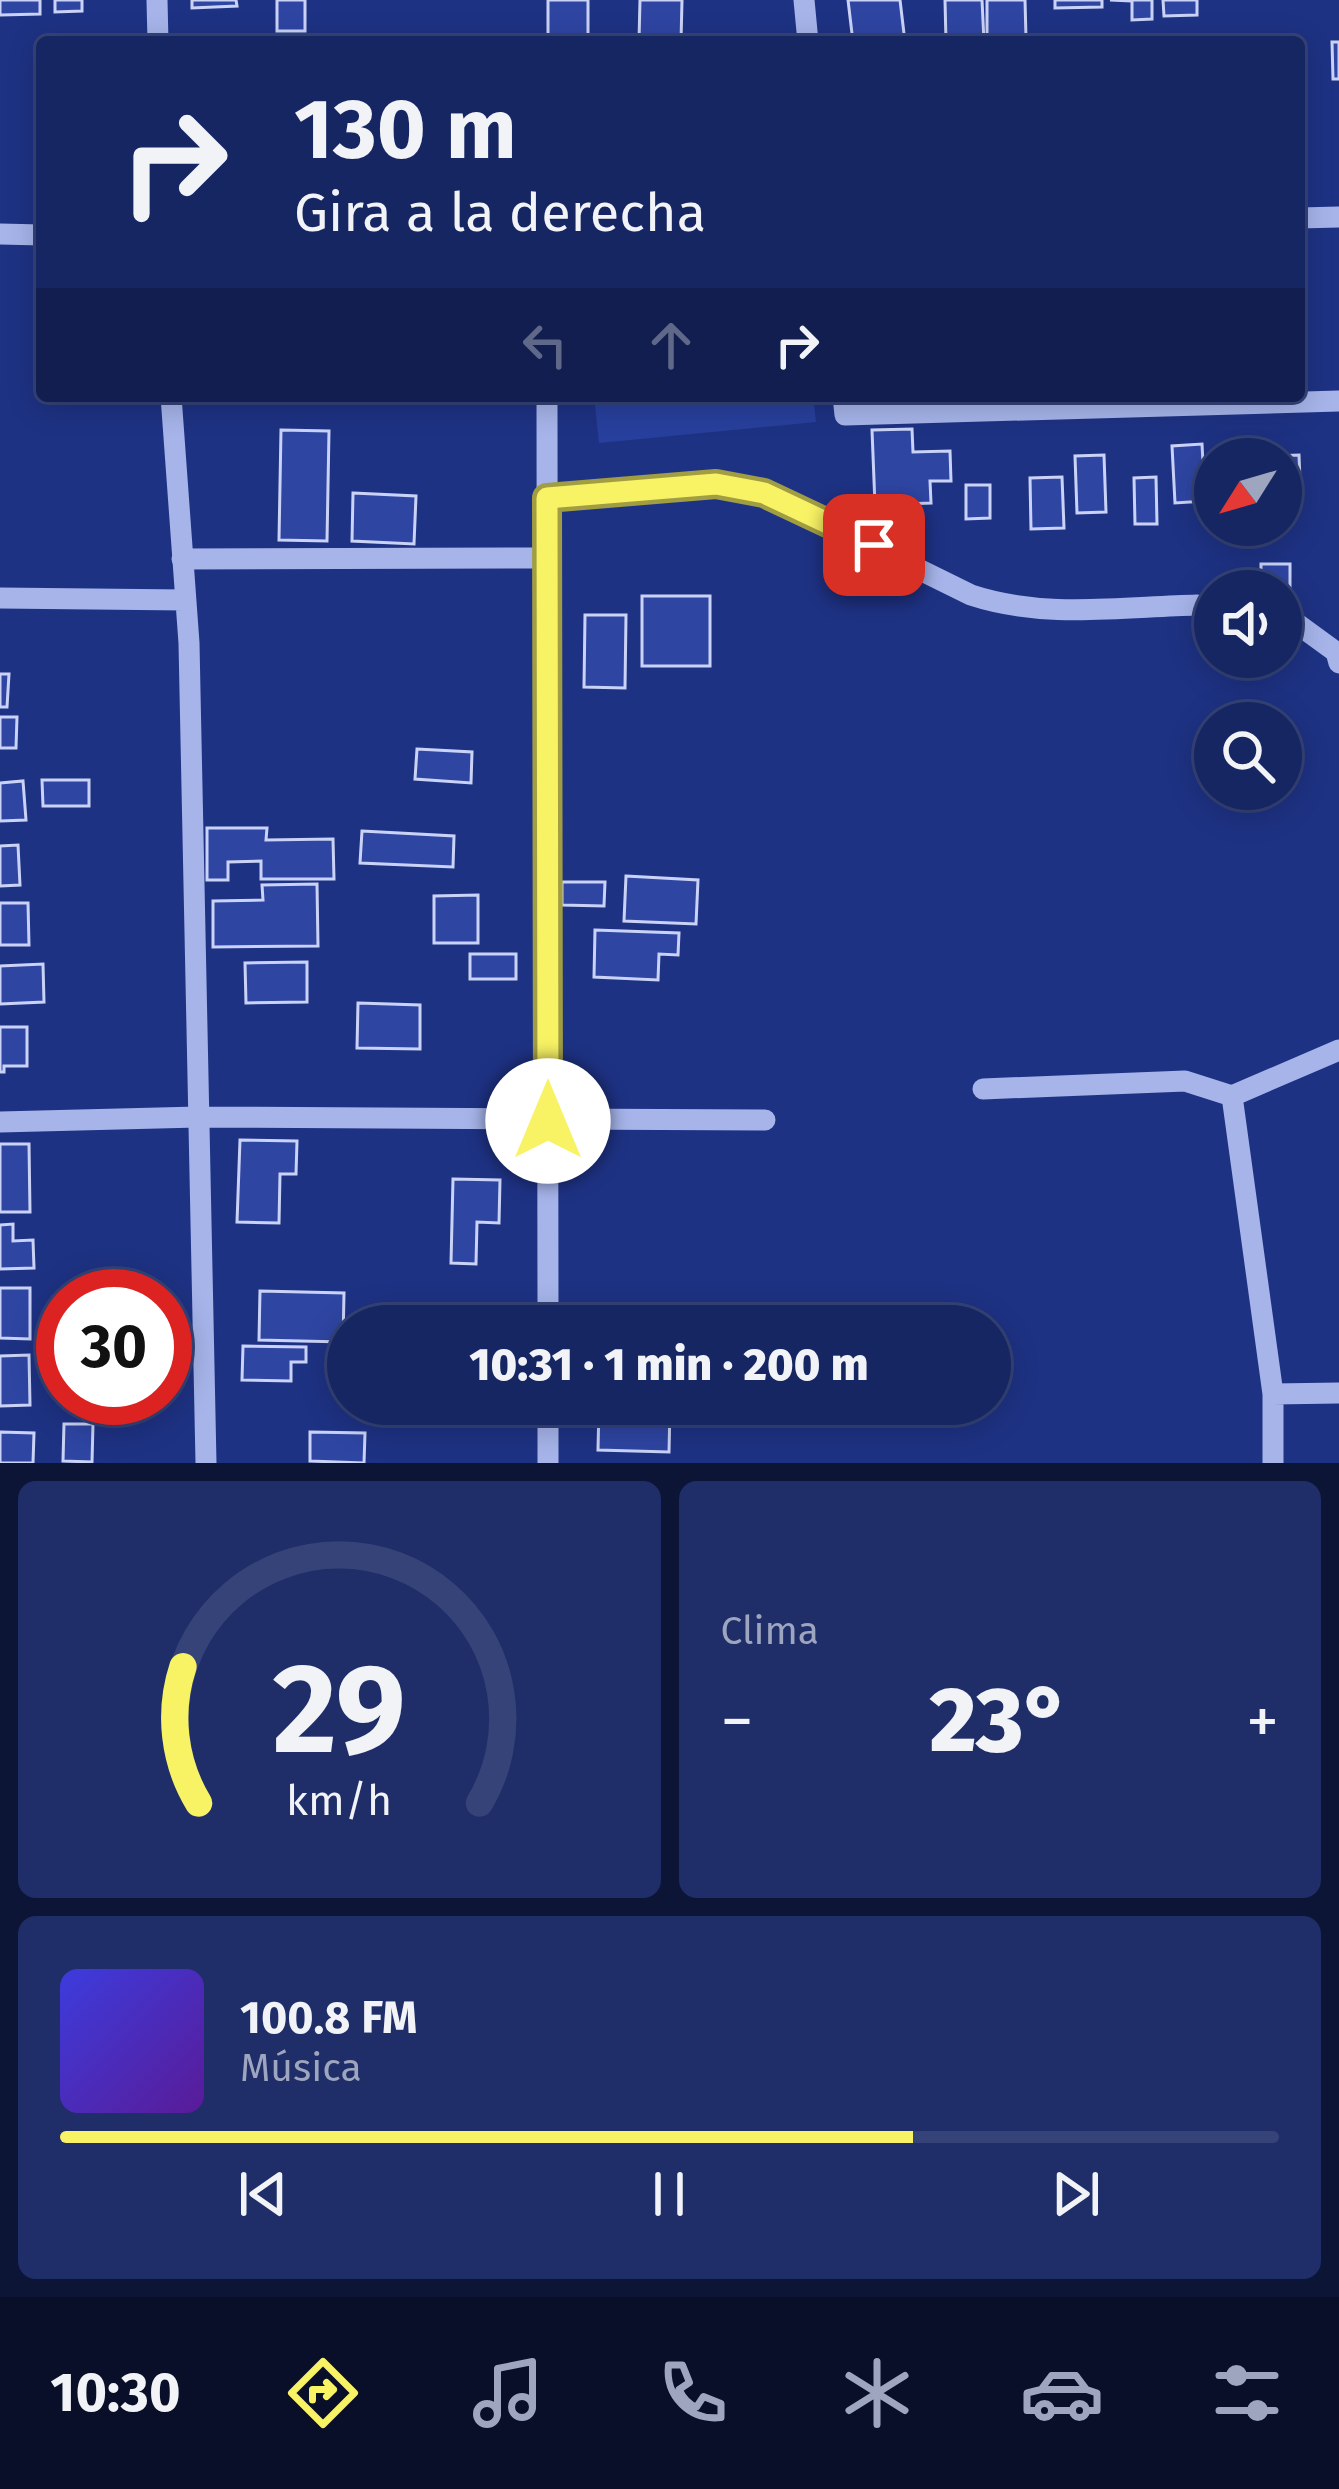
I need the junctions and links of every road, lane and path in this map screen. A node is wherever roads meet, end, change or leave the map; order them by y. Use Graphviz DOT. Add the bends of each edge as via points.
graph roads {
  1 [pos="158,0"];
  2 [pos="804,0"];
  3 [pos="158,36"];
  4 [pos="807,36"];
  5 [pos="1339,217"];
  6 [pos="1305,218"];
  7 [pos="0,234"];
  8 [pos="36,235"];
  9 [pos="1339,401"];
  10 [pos="171,402"];
  11 [pos="548,402"];
  12 [pos="844,402"];
  13 [pos="1304,402"];
  14 [pos="1305,402"];
  15 [pos="547,498"];
  16 [pos="182,559"];
  17 [pos="547,559"];
  18 [pos="0,598"];
  19 [pos="185,600"];
  20 [pos="1194,605"];
  21 [pos="1302,627"];
  22 [pos="1339,663"];
  23 [pos="1339,1050"];
  24 [pos="983,1089"];
  25 [pos="1232,1096"];
  26 [pos="198,1118"];
  27 [pos="765,1120"];
  28 [pos="548,1121"];
  29 [pos="0,1122"];
  30 [pos="548,1305"];
  31 [pos="1339,1393"];
  32 [pos="1273,1394"];
  33 [pos="548,1425"];
  34 [pos="206,1463"];
  35 [pos="548,1463"];
  36 [pos="1273,1463"];
  1 -- 3 [label="street"];
  2 -- 4 [label="street"];
  5 -- 6 [label="street"];
  7 -- 8 [label="street"];
  9 -- 14 [label="street"];
  10 -- 16 [label="street"];
  11 -- 15 [label="street"];
  12 -- 13 [label="street" via="845,415"];
  15 -- 17 [label="street"];
  15 -- 20 [label="street" via="716,484 764,493 1005,606"];
  16 -- 17 [label="street"];
  16 -- 19 [label="street"];
  17 -- 28 [label="street"];
  18 -- 19 [label="street"];
  19 -- 26 [label="street"];
  21 -- 22 [label="street"];
  23 -- 25 [label="street"];
  24 -- 25 [label="street" via="1186,1081"];
  25 -- 32 [label="street"];
  26 -- 28 [label="street"];
  26 -- 29 [label="street"];
  26 -- 34 [label="street"];
  27 -- 28 [label="street"];
  28 -- 30 [label="street"];
  31 -- 32 [label="street"];
  32 -- 36 [label="street"];
  33 -- 35 [label="street"];
}
